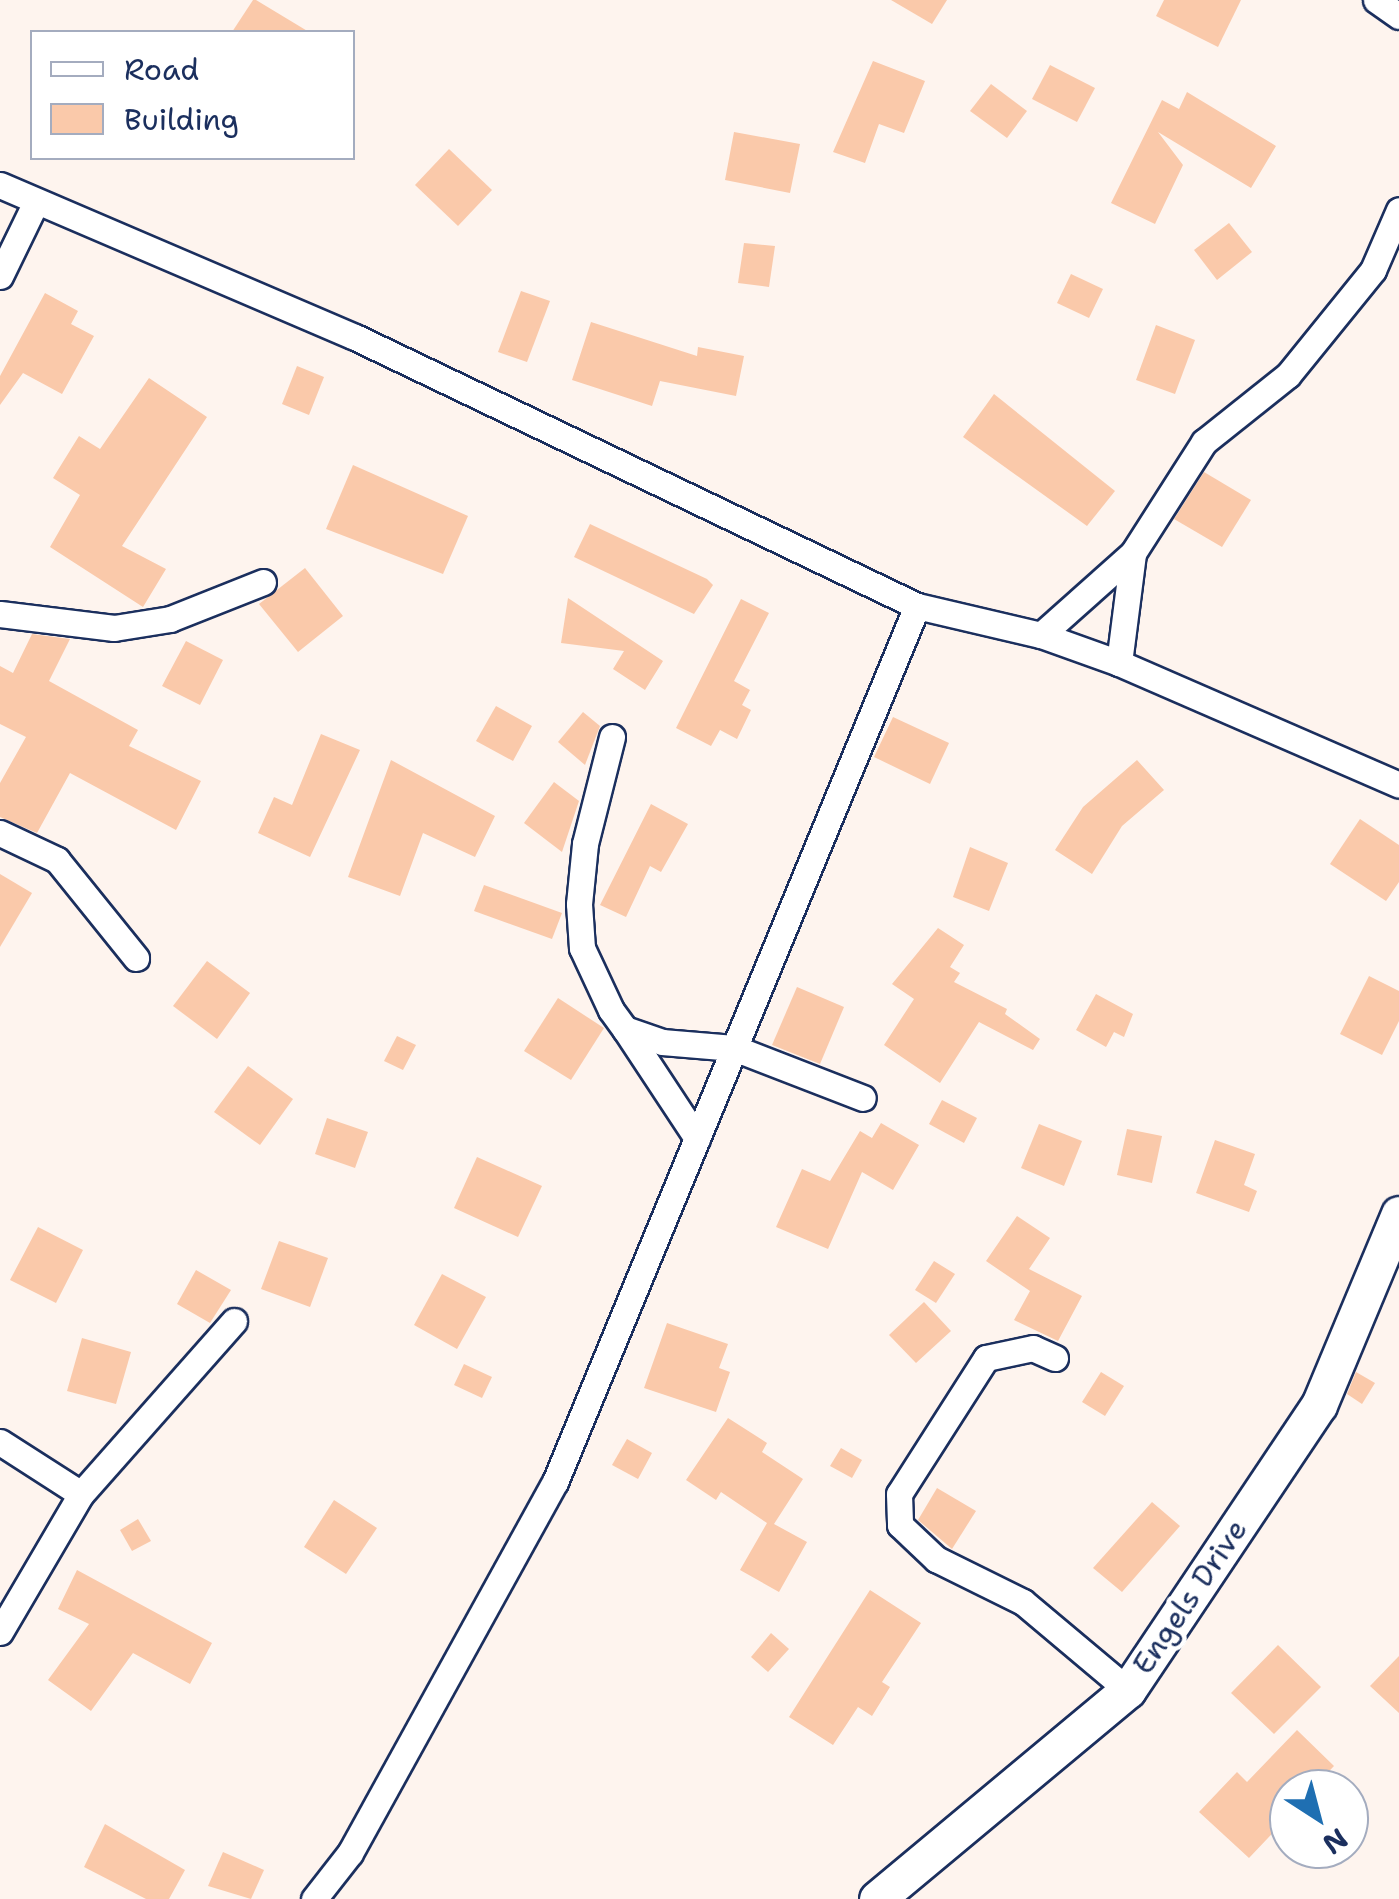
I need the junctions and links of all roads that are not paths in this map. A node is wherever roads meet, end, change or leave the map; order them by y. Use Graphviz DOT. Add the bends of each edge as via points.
graph roads {
  1 [pos="1376,0"];
  2 [pos="1399,16"];
  3 [pos="0,186"];
  4 [pos="36,202"];
  5 [pos="1399,210"];
  6 [pos="0,276"];
  7 [pos="1134,553"];
  8 [pos="262,582"];
  9 [pos="917,606"];
  10 [pos="0,614"];
  11 [pos="1041,635"];
  12 [pos="1118,662"];
  13 [pos="612,737"];
  14 [pos="1399,784"];
  15 [pos="0,833"];
  16 [pos="136,958"];
  17 [pos="625,1029"];
  18 [pos="734,1048"];
  19 [pos="863,1098"];
  20 [pos="697,1138"];
  21 [pos="1399,1214"];
  22 [pos="234,1321"];
  23 [pos="1055,1358"];
  24 [pos="0,1442"];
  25 [pos="81,1494"];
  26 [pos="0,1632"];
  27 [pos="1128,1690"];
  28 [pos="314,1899"];
  29 [pos="876,1899"];
  1 -- 2 [label="street"];
  3 -- 4 [label="street"];
  4 -- 6 [label="street"];
  4 -- 9 [label="street" via="372,345"];
  5 -- 7 [label="street" via="1373,270 1288,375 1204,442"];
  7 -- 11 [label="street"];
  7 -- 12 [label="street"];
  8 -- 10 [label="street" via="170,619 114,628"];
  9 -- 11 [label="street"];
  9 -- 18 [label="street"];
  11 -- 12 [label="street"];
  12 -- 14 [label="street"];
  13 -- 17 [label="street" via="585,844 579,904 582,948"];
  15 -- 16 [label="street" via="57,860"];
  17 -- 18 [label="street" via="662,1042"];
  17 -- 20 [label="street"];
  18 -- 19 [label="street"];
  18 -- 20 [label="street"];
  20 -- 28 [label="street" via="555,1482 350,1853"];
  21 -- 27 [label="street, Engels Drive" via="1318,1404"];
  22 -- 25 [label="street"];
  23 -- 27 [label="street" via="1033,1348 986,1358 898,1494 900,1525 936,1559 1023,1602"];
  24 -- 25 [label="street"];
  25 -- 26 [label="street"];
  27 -- 29 [label="street, Engels Drive"];
}
